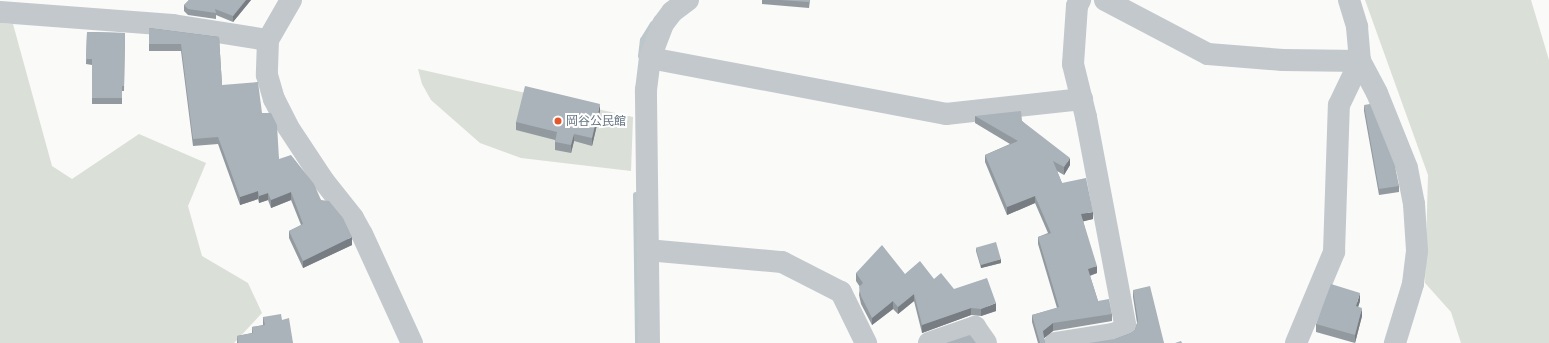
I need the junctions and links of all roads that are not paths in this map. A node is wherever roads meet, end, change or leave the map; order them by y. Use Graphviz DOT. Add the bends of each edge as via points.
graph roads {
  1 [pos="291,0"];
  2 [pos="688,0"];
  3 [pos="1080,0"];
  4 [pos="1105,0"];
  5 [pos="1349,0"];
  6 [pos="0,12"];
  7 [pos="268,40"];
  8 [pos="650,58"];
  9 [pos="1360,61"];
  10 [pos="1082,99"];
  11 [pos="647,250"];
  12 [pos="1069,342"];
  13 [pos="412,343"];
  14 [pos="648,343"];
  15 [pos="866,343"];
  16 [pos="929,343"];
  17 [pos="986,343"];
  18 [pos="1296,343"];
  19 [pos="1395,343"];
  1 -- 7 [label="street"];
  2 -- 8 [label="street" via="672,12 663,24"];
  3 -- 10 [label="street" via="1077,6 1073,64"];
  4 -- 9 [label="street" via="1208,54 1282,60"];
  5 -- 9 [label="street" via="1356,27"];
  6 -- 7 [label="street" via="173,25"];
  7 -- 13 [label="street" via="268,75 274,99 288,127 359,228"];
  8 -- 10 [label="street" via="946,114"];
  8 -- 11 [label="street" via="646,90"];
  9 -- 18 [label="street" via="1339,105 1334,252"];
  9 -- 19 [label="street" via="1377,93 1407,168 1414,204 1416,252 1413,284"];
  10 -- 12 [label="street" via="1126,330"];
  11 -- 14 [label="street"];
  11 -- 15 [label="street" via="782,262 841,292"];
  16 -- 17 [label="street" via="975,327"];
}
